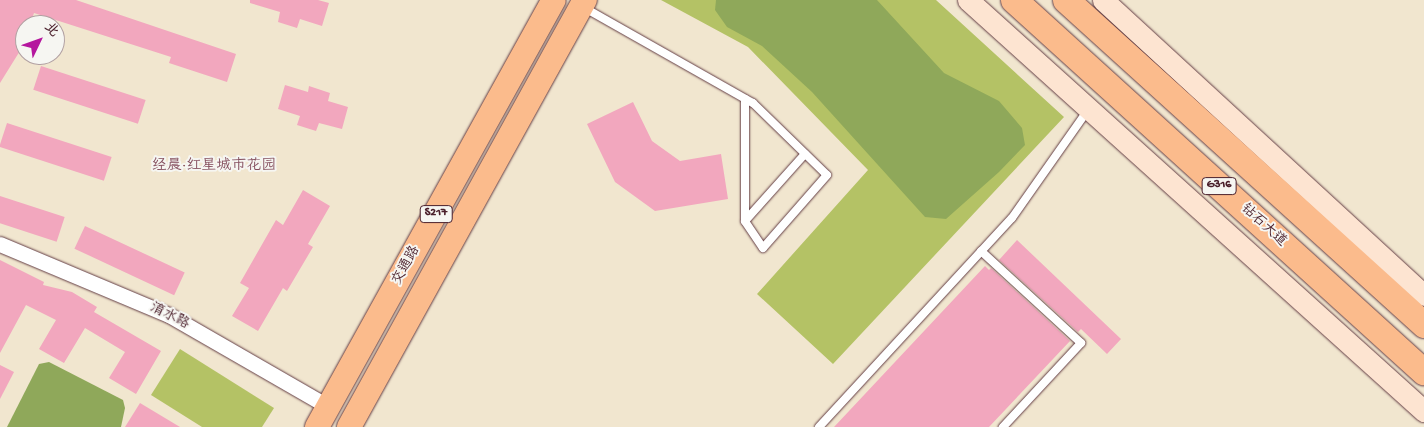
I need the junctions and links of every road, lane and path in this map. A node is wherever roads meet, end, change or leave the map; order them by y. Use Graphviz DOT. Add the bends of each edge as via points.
graph roads {
  1 [pos="554,0"];
  2 [pos="968,0"];
  3 [pos="1014,0"];
  4 [pos="1066,0"];
  5 [pos="1103,0"];
  6 [pos="583,3"];
  7 [pos="1110,87"];
  8 [pos="745,99"];
  9 [pos="1089,109"];
  10 [pos="1238,139"];
  11 [pos="805,154"];
  12 [pos="744,221"];
  13 [pos="0,244"];
  14 [pos="981,251"];
  15 [pos="1299,258"];
  16 [pos="1280,281"];
  17 [pos="1424,294"];
  18 [pos="1424,325"];
  19 [pos="1424,372"];
  20 [pos="1424,411"];
  21 [pos="323,417"];
  22 [pos="349,427"];
  23 [pos="819,427"];
  24 [pos="1003,427"];
  1 -- 21 [label="main road, 交通路 / S217"];
  2 -- 9 [label="street"];
  3 -- 7 [label="highway, 钻石大道 / G316"];
  4 -- 10 [label="highway, G316"];
  5 -- 10 [label="street"];
  6 -- 8 [label="lane"];
  6 -- 22 [label="main road, 交通路 / S217"];
  7 -- 9 [label="street"];
  7 -- 15 [label="highway, 钻石大道 / G316"];
  8 -- 11 [label="lane"];
  8 -- 12 [label="lane"];
  9 -- 14 [label="lane" via="1012,218"];
  9 -- 16 [label="street"];
  10 -- 17 [label="street"];
  10 -- 18 [label="highway, G316"];
  11 -- 12 [label="lane"];
  11 -- 12 [label="lane" via="827,175 763,248"];
  13 -- 21 [label="street, 淯水路" via="169,315"];
  14 -- 23 [label="lane"];
  14 -- 24 [label="lane" via="1081,344"];
  15 -- 16 [label="street"];
  15 -- 19 [label="highway, 钻石大道 / G316"];
  16 -- 20 [label="street"];
}
